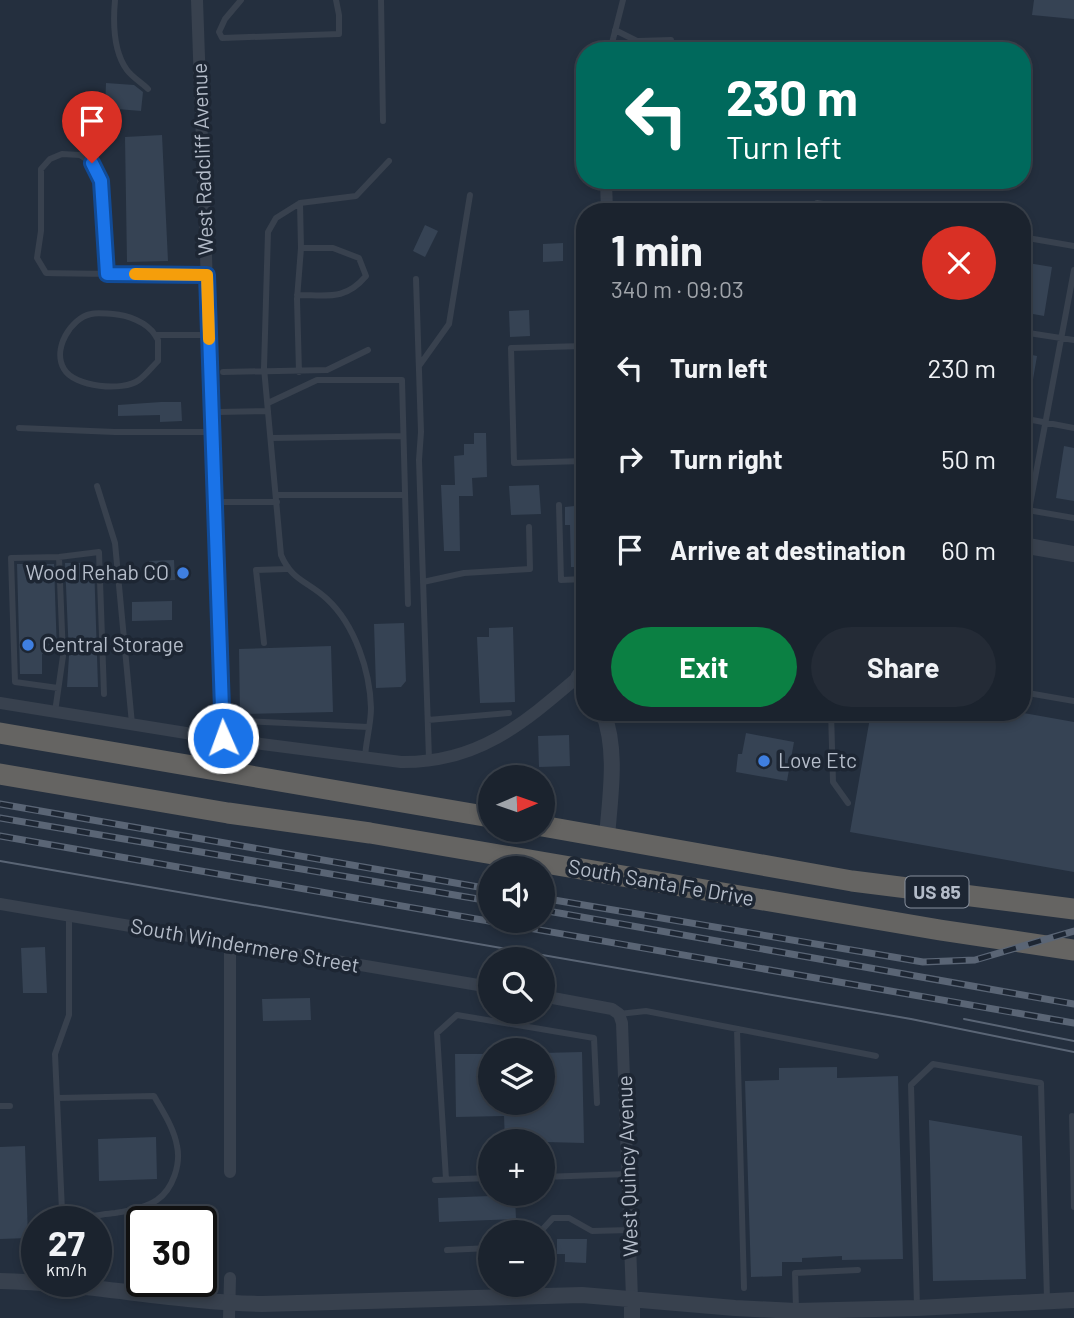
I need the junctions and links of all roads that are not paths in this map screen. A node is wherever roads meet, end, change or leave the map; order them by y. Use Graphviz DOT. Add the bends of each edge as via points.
graph roads {
  1 [pos="115,0"];
  2 [pos="197,0"];
  3 [pos="241,0"];
  4 [pos="336,0"];
  5 [pos="381,0"];
  6 [pos="623,0"];
  7 [pos="615,30"];
  8 [pos="671,40"];
  9 [pos="612,42"];
  10 [pos="148,89"];
  11 [pos="383,121"];
  12 [pos="389,161"];
  13 [pos="470,195"];
  14 [pos="300,203"];
  15 [pos="1031,239"];
  16 [pos="1074,246"];
  17 [pos="301,248"];
  18 [pos="1074,270"];
  19 [pos="107,274"];
  20 [pos="207,275"];
  21 [pos="416,279"];
  22 [pos="297,295"];
  23 [pos="1031,333"];
  24 [pos="156,335"];
  25 [pos="209,335"];
  26 [pos="1060,338"];
  27 [pos="1074,340"];
  28 [pos="576,346"];
  29 [pos="368,349"];
  30 [pos="419,366"];
  31 [pos="223,372"];
  32 [pos="299,372"];
  33 [pos="265,373"];
  34 [pos="268,407"];
  35 [pos="218,412"];
  36 [pos="1031,420"];
  37 [pos="1045,423"];
  38 [pos="19,428"];
  39 [pos="1074,428"];
  40 [pos="212,432"];
  41 [pos="403,436"];
  42 [pos="271,438"];
  43 [pos="576,460"];
  44 [pos="1031,484"];
  45 [pos="97,486"];
  46 [pos="405,495"];
  47 [pos="277,498"];
  48 [pos="222,502"];
  49 [pos="559,505"];
  50 [pos="1031,511"];
  51 [pos="1074,518"];
  52 [pos="528,527"];
  53 [pos="1031,547"];
  54 [pos="1074,554"];
  55 [pos="59,557"];
  56 [pos="287,569"];
  57 [pos="576,579"];
  58 [pos="423,582"];
  59 [pos="408,604"];
  60 [pos="264,643"];
  61 [pos="576,681"];
  62 [pos="58,688"];
  63 [pos="104,694"];
  64 [pos="1031,694"];
  65 [pos="1074,701"];
  66 [pos="0,703"];
  67 [pos="55,712"];
  68 [pos="509,713"];
  69 [pos="428,720"];
  70 [pos="241,721"];
  71 [pos="605,721"];
  72 [pos="831,721"];
  73 [pos="132,724"];
  74 [pos="368,727"];
  75 [pos="0,733"];
  76 [pos="223,738"];
  77 [pos="365,757"];
  78 [pos="429,761"];
  79 [pos="0,774"];
  80 [pos="848,803"];
  81 [pos="478,815"];
  82 [pos="555,828"];
  83 [pos="607,837"];
  84 [pos="0,904"];
  85 [pos="1074,909"];
  86 [pos="69,916"];
  87 [pos="230,943"];
  88 [pos="1074,950"];
  89 [pos="478,985"];
  90 [pos="555,998"];
  91 [pos="619,1014"];
  92 [pos="737,1029"];
  93 [pos="876,1056"];
  94 [pos="57,1098"];
  95 [pos="597,1103"];
  96 [pos="10,1105"];
  97 [pos="0,1106"];
  98 [pos="1072,1116"];
  99 [pos="230,1172"];
  100 [pos="628,1174"];
  101 [pos="555,1177"];
  102 [pos="478,1178"];
  103 [pos="446,1179"];
  104 [pos="435,1180"];
  105 [pos="1074,1207"];
  106 [pos="551,1220"];
  107 [pos="629,1230"];
  108 [pos="478,1249"];
  109 [pos="447,1250"];
  110 [pos="858,1270"];
  111 [pos="230,1278"];
  112 [pos="0,1281"];
  113 [pos="744,1288"];
  114 [pos="632,1298"];
  115 [pos="1074,1300"];
  116 [pos="1047,1301"];
  117 [pos="917,1308"];
  118 [pos="229,1311"];
  119 [pos="892,1314"];
  120 [pos="796,1315"];
  121 [pos="632,1318"];
  1 -- 10 [label="lane" via="118,50 127,70"];
  2 -- 20 [label="street, West Radcliff Avenue"];
  3 -- 4 [label="lane" via="225,19 219,32 222,38 339,34"];
  5 -- 11 [label="lane"];
  6 -- 7 [label="lane"];
  7 -- 8 [label="lane" via="637,41"];
  7 -- 9 [label="lane"];
  12 -- 14 [label="lane" via="356,196"];
  13 -- 30 [label="lane" via="449,324"];
  14 -- 17 [label="lane"];
  14 -- 33 [label="lane" via="276,218 268,232"];
  15 -- 16 [label="lane"];
  17 -- 22 [label="lane"];
  17 -- 22 [label="lane" via="333,248 359,258 366,276 342,295"];
  18 -- 26 [label="lane"];
  19 -- 19 [label="lane" via="46,272 37,258 41,169 50,159 80,155 92,163 101,181"];
  19 -- 20 [label="lane"];
  20 -- 25 [label="street, West Radcliff Avenue"];
  21 -- 30 [label="lane"];
  22 -- 32 [label="lane"];
  23 -- 26 [label="lane"];
  24 -- 24 [label="lane" via="126,315 91,314 72,324 59,351 64,369 80,383 113,387 137,382 158,361"];
  24 -- 25 [label="lane"];
  25 -- 40 [label="street, West Radcliff Avenue"];
  26 -- 27 [label="lane"];
  26 -- 37 [label="lane"];
  28 -- 43 [label="lane" via="511,348 514,463"];
  29 -- 32 [label="lane" via="327,370"];
  30 -- 58 [label="lane"];
  31 -- 33 [label="lane"];
  32 -- 33 [label="lane"];
  33 -- 34 [label="lane"];
  34 -- 35 [label="lane"];
  34 -- 41 [label="lane" via="317,380 402,380"];
  34 -- 42 [label="lane"];
  36 -- 37 [label="lane"];
  37 -- 39 [label="lane"];
  37 -- 44 [label="lane"];
  38 -- 40 [label="lane"];
  40 -- 76 [label="street, West Radcliff Avenue"];
  41 -- 42 [label="lane"];
  41 -- 46 [label="lane"];
  42 -- 47 [label="lane"];
  45 -- 73 [label="lane" via="115,543"];
  46 -- 47 [label="lane"];
  46 -- 59 [label="lane"];
  47 -- 48 [label="lane"];
  47 -- 56 [label="lane" via="281,555"];
  49 -- 57 [label="lane" via="561,580"];
  50 -- 51 [label="lane"];
  52 -- 58 [label="lane" via="530,569 464,573"];
  53 -- 54 [label="street"];
  55 -- 62 [label="lane" via="63,656"];
  55 -- 62 [label="lane" via="11,558 15,682"];
  55 -- 63 [label="lane" via="99,552"];
  56 -- 60 [label="lane" via="256,570"];
  56 -- 74 [label="lane" via="330,601 357,643 368,682"];
  58 -- 69 [label="lane"];
  61 -- 78 [label="street" via="494,741"];
  62 -- 67 [label="lane"];
  64 -- 65 [label="lane"];
  66 -- 67 [label="street"];
  67 -- 73 [label="street"];
  68 -- 69 [label="lane"];
  69 -- 78 [label="lane"];
  70 -- 74 [label="lane"];
  71 -- 83 [label="street" via="612,761"];
  72 -- 80 [label="lane" via="833,782"];
  73 -- 76 [label="street"];
  74 -- 77 [label="lane"];
  75 -- 81 [label="highway"];
  76 -- 77 [label="street"];
  77 -- 78 [label="street"];
  79 -- 88 [label="highway, South Santa Fe Drive / US 85"];
  82 -- 83 [label="highway, South Santa Fe Drive / US 85"];
  83 -- 85 [label="highway, South Santa Fe Drive / US 85" via="852,881"];
  84 -- 86 [label="street, South Windermere Street"];
  86 -- 87 [label="street, South Windermere Street"];
  86 -- 94 [label="lane" via="69,1015 55,1054"];
  87 -- 89 [label="street, South Windermere Street"];
  87 -- 99 [label="street"];
  90 -- 91 [label="street"];
  91 -- 92 [label="lane" via="646,1011"];
  91 -- 100 [label="street, West Quincy Avenue"];
  92 -- 93 [label="lane"];
  92 -- 113 [label="lane"];
  94 -- 94 [label="lane" via="155,1096 171,1127 178,1166 158,1199 131,1211 77,1217 62,1211"];
  95 -- 103 [label="lane" via="594,1038 457,1015 438,1033"];
  96 -- 97 [label="lane"];
  98 -- 105 [label="lane"];
  100 -- 101 [label="lane"];
  100 -- 107 [label="street, West Quincy Avenue"];
  102 -- 103 [label="lane"];
  103 -- 104 [label="lane"];
  106 -- 107 [label="lane" via="569,1218 592,1231"];
  107 -- 114 [label="street, West Quincy Avenue"];
  108 -- 109 [label="lane"];
  110 -- 120 [label="lane" via="795,1273"];
  111 -- 118 [label="street"];
  112 -- 118 [label="street" via="75,1286"];
  114 -- 118 [label="street" via="582,1295 290,1304"];
  114 -- 120 [label="street"];
  114 -- 121 [label="street, West Quincy Avenue"];
  115 -- 116 [label="street"];
  116 -- 117 [label="street"];
  116 -- 117 [label="lane" via="1041,1083 933,1064 911,1085"];
  117 -- 119 [label="street"];
  119 -- 120 [label="street"];
}
